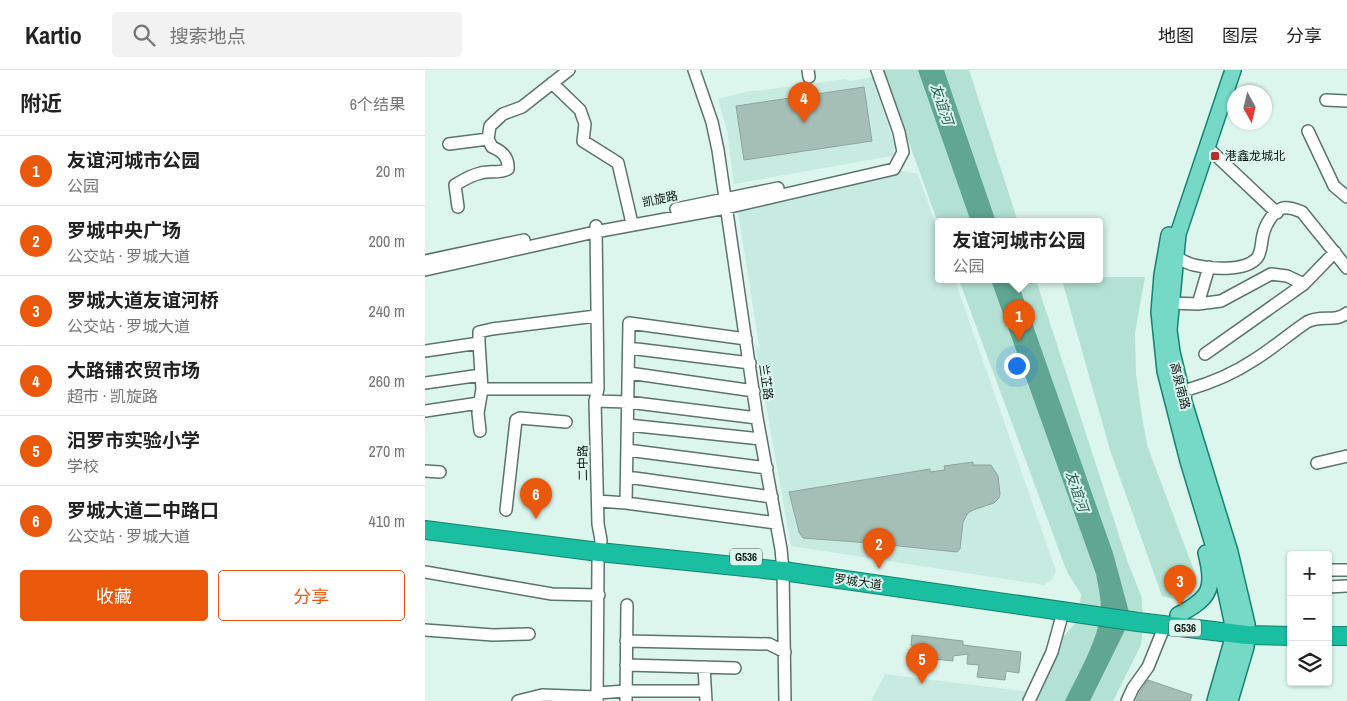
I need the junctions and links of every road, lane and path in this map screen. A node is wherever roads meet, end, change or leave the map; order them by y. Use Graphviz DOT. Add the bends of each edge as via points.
graph roads {
  1 [pos="569,70"];
  2 [pos="694,70"];
  3 [pos="877,70"];
  4 [pos="1224,70"];
  5 [pos="1233,70"];
  6 [pos="552,83"];
  7 [pos="1326,100"];
  8 [pos="1347,101"];
  9 [pos="1308,130"];
  10 [pos="488,139"];
  11 [pos="449,144"];
  12 [pos="1207,147"];
  13 [pos="1347,197"];
  14 [pos="725,204"];
  15 [pos="458,207"];
  16 [pos="1277,213"];
  17 [pos="631,219"];
  18 [pos="595,228"];
  19 [pos="1335,252"];
  20 [pos="1176,258"];
  21 [pos="425,261"];
  22 [pos="1209,267"];
  23 [pos="1347,268"];
  24 [pos="425,270"];
  25 [pos="1304,284"];
  26 [pos="1171,303"];
  27 [pos="1198,304"];
  28 [pos="1347,313"];
  29 [pos="596,316"];
  30 [pos="746,339"];
  31 [pos="479,343"];
  32 [pos="629,348"];
  33 [pos="425,350"];
  34 [pos="1205,354"];
  35 [pos="749,363"];
  36 [pos="629,372"];
  37 [pos="481,375"];
  38 [pos="425,383"];
  39 [pos="481,389"];
  40 [pos="754,391"];
  41 [pos="596,395"];
  42 [pos="628,402"];
  43 [pos="1184,402"];
  44 [pos="479,403"];
  45 [pos="425,412"];
  46 [pos="757,418"];
  47 [pos="566,422"];
  48 [pos="627,425"];
  49 [pos="480,431"];
  50 [pos="761,439"];
  51 [pos="627,450"];
  52 [pos="1347,456"];
  53 [pos="1188,461"];
  54 [pos="1317,463"];
  55 [pos="767,468"];
  56 [pos="425,471"];
  57 [pos="440,472"];
  58 [pos="627,478"];
  59 [pos="772,497"];
  60 [pos="598,501"];
  61 [pos="626,502"];
  62 [pos="506,510"];
  63 [pos="425,521"];
  64 [pos="776,523"];
  65 [pos="425,530"];
  66 [pos="600,546"];
  67 [pos="782,566"];
  68 [pos="1332,570"];
  69 [pos="1347,570"];
  70 [pos="425,572"];
  71 [pos="1332,586"];
  72 [pos="1347,586"];
  73 [pos="599,595"];
  74 [pos="627,605"];
  75 [pos="1065,608"];
  76 [pos="1171,620"];
  77 [pos="1287,625"];
  78 [pos="1332,625"];
  79 [pos="1347,625"];
  80 [pos="1240,628"];
  81 [pos="425,630"];
  82 [pos="529,634"];
  83 [pos="1287,635"];
  84 [pos="1332,636"];
  85 [pos="1347,636"];
  86 [pos="626,641"];
  87 [pos="785,652"];
  88 [pos="626,665"];
  89 [pos="704,667"];
  90 [pos="735,668"];
  91 [pos="626,696"];
  92 [pos="705,696"];
  93 [pos="597,697"];
  94 [pos="542,698"];
  95 [pos="517,701"];
  96 [pos="785,701"];
  97 [pos="1029,701"];
  98 [pos="1127,701"];
  99 [pos="1215,701"];
  100 [pos="1230,701"];
  1 -- 6 [label="street"];
  2 -- 14 [label="street, 兰芷路" via="712,122"];
  3 -- 14 [label="street, 凯旋路" via="899,132 903,152 899,162"];
  4 -- 53 [label="main road, 高泉南路" via="1169,233 1162,275 1159,312 1165,371"];
  5 -- 12 [label="main road, 高泉南路"];
  6 -- 10 [label="street" via="522,106 503,114 490,126"];
  6 -- 17 [label="street" via="580,110 585,124 583,141 618,163"];
  7 -- 8 [label="street"];
  9 -- 13 [label="street" via="1334,186"];
  10 -- 11 [label="street"];
  10 -- 15 [label="street" via="505,156 508,168 503,172 482,172 455,186"];
  12 -- 16 [label="street"];
  12 -- 20 [label="main road, 高泉南路" via="1178,234"];
  14 -- 17 [label="street, 凯旋路"];
  14 -- 18 [label="street"];
  14 -- 30 [label="street, 兰芷路"];
  16 -- 19 [label="street" via="1284,208 1302,212"];
  16 -- 22 [label="street" via="1268,222 1258,257 1251,263 1222,269"];
  17 -- 18 [label="street, 凯旋路"];
  18 -- 21 [label="street, 凯旋路"];
  18 -- 24 [label="street"];
  18 -- 29 [label="street, 二中路"];
  19 -- 23 [label="street"];
  19 -- 25 [label="street"];
  20 -- 22 [label="street"];
  20 -- 26 [label="main road, 高泉南路"];
  22 -- 27 [label="street"];
  25 -- 27 [label="street" via="1287,276 1271,274 1221,301"];
  25 -- 34 [label="street"];
  26 -- 27 [label="street"];
  26 -- 43 [label="main road, 高泉南路" via="1171,352"];
  28 -- 43 [label="street" via="1340,318 1324,317 1309,321 1254,360 1215,382 1187,390"];
  29 -- 31 [label="street" via="479,332"];
  29 -- 41 [label="street, 二中路"];
  30 -- 32 [label="street" via="629,323"];
  30 -- 35 [label="street, 兰芷路"];
  31 -- 33 [label="street"];
  31 -- 37 [label="street"];
  32 -- 35 [label="street"];
  32 -- 36 [label="street"];
  35 -- 40 [label="street, 兰芷路"];
  36 -- 40 [label="street"];
  36 -- 42 [label="street"];
  37 -- 38 [label="street"];
  37 -- 39 [label="street"];
  39 -- 41 [label="street"];
  39 -- 44 [label="street"];
  40 -- 46 [label="street, 兰芷路"];
  41 -- 42 [label="street"];
  41 -- 60 [label="street, 二中路"];
  42 -- 46 [label="street"];
  42 -- 48 [label="street"];
  43 -- 80 [label="main road, 高泉南路" via="1229,552"];
  44 -- 45 [label="street"];
  44 -- 49 [label="street"];
  46 -- 50 [label="street, 兰芷路"];
  47 -- 62 [label="street" via="516,420"];
  48 -- 50 [label="street"];
  48 -- 51 [label="street"];
  50 -- 55 [label="street, 兰芷路"];
  51 -- 55 [label="street"];
  51 -- 58 [label="street"];
  52 -- 54 [label="street"];
  53 -- 76 [label="main road" via="1191,498 1212,579 1198,604"];
  53 -- 80 [label="main road, 高泉南路"];
  55 -- 59 [label="street, 兰芷路"];
  56 -- 57 [label="street"];
  58 -- 59 [label="street"];
  58 -- 61 [label="street"];
  59 -- 64 [label="street, 兰芷路"];
  60 -- 61 [label="street"];
  60 -- 66 [label="street, 二中路"];
  61 -- 64 [label="street"];
  63 -- 66 [label="highway, 罗城大道 / G536"];
  64 -- 67 [label="street, 兰芷路"];
  65 -- 66 [label="highway, 罗城大道 / G536"];
  66 -- 67 [label="highway, 罗城大道 / G536"];
  66 -- 73 [label="street, 二中路"];
  67 -- 75 [label="highway, 罗城大道 / G536"];
  67 -- 87 [label="street, 兰芷路"];
  68 -- 69 [label="street"];
  70 -- 73 [label="street" via="552,594"];
  71 -- 72 [label="street"];
  73 -- 93 [label="street, 二中路"];
  74 -- 86 [label="street"];
  75 -- 76 [label="highway, 罗城大道 / G536"];
  75 -- 97 [label="street" via="1052,652"];
  76 -- 80 [label="highway, 罗城大道 / G536"];
  76 -- 98 [label="street"];
  77 -- 80 [label="highway, 罗城大道 / G536"];
  78 -- 79 [label="highway"];
  80 -- 83 [label="highway, 罗城大道 / G536"];
  80 -- 99 [label="main road, 高泉南路"];
  80 -- 100 [label="main road, 高泉南路" via="1244,654"];
  81 -- 82 [label="street"];
  84 -- 85 [label="highway"];
  86 -- 87 [label="street" via="769,644"];
  86 -- 88 [label="street"];
  87 -- 96 [label="street, 兰芷路"];
  88 -- 89 [label="street"];
  88 -- 91 [label="street"];
  89 -- 90 [label="street"];
  89 -- 92 [label="street"];
  91 -- 92 [label="street"];
  91 -- 93 [label="street"];
  93 -- 94 [label="street"];
  94 -- 95 [label="street"];
}
